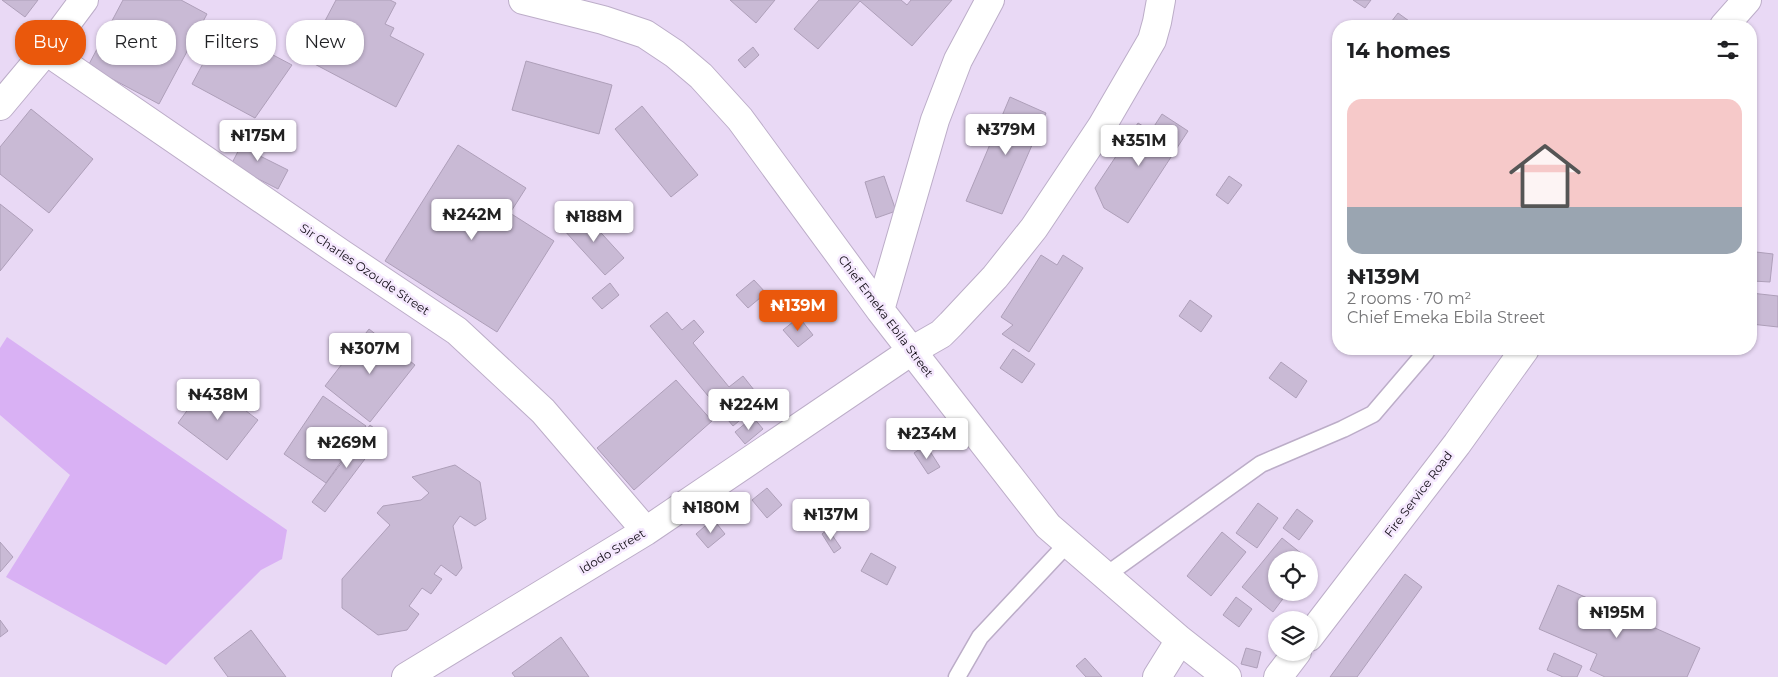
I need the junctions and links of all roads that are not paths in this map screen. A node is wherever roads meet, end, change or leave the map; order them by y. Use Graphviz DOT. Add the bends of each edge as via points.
graph roads {
  1 [pos="84,0"];
  2 [pos="523,0"];
  3 [pos="990,0"];
  4 [pos="1160,0"];
  5 [pos="1747,0"];
  6 [pos="69,20"];
  7 [pos="1729,20"];
  8 [pos="34,65"];
  9 [pos="66,65"];
  10 [pos="0,106"];
  11 [pos="880,310"];
  12 [pos="913,350"];
  13 [pos="1423,355"];
  14 [pos="1521,355"];
  15 [pos="646,531"];
  16 [pos="1068,544"];
  17 [pos="1105,576"];
  18 [pos="1318,625"];
  19 [pos="1180,640"];
  20 [pos="1290,661"];
  21 [pos="406,677"];
  22 [pos="957,677"];
  23 [pos="1157,677"];
  24 [pos="1227,677"];
  25 [pos="1278,677"];
  1 -- 6 [label="street"];
  2 -- 11 [label="street, Chief Emeka Ebila Street" via="645,34 675,54 740,119"];
  3 -- 11 [label="street" via="958,60 935,120"];
  4 -- 12 [label="street, Idodo Street" via="1152,40 1102,126 1034,228 995,277 951,324 941,334"];
  5 -- 7 [label="street"];
  8 -- 10 [label="street"];
  9 -- 15 [label="street, Sir Charles Ozoude Street" via="457,331 544,411"];
  11 -- 12 [label="street, Chief Emeka Ebila Street"];
  12 -- 15 [label="street, Idodo Street"];
  12 -- 16 [label="street, Chief Emeka Ebila Street" via="1048,526"];
  13 -- 17 [label="lane" via="1373,414 1261,464"];
  14 -- 18 [label="street, Fire Service Road"];
  15 -- 21 [label="street, Idodo Street"];
  16 -- 17 [label="street, Chief Emeka Ebila Street"];
  16 -- 22 [label="lane" via="980,637"];
  17 -- 19 [label="street, Chief Emeka Ebila Street"];
  19 -- 23 [label="street"];
  19 -- 24 [label="street, Chief Emeka Ebila Street"];
  20 -- 25 [label="street"];
}
